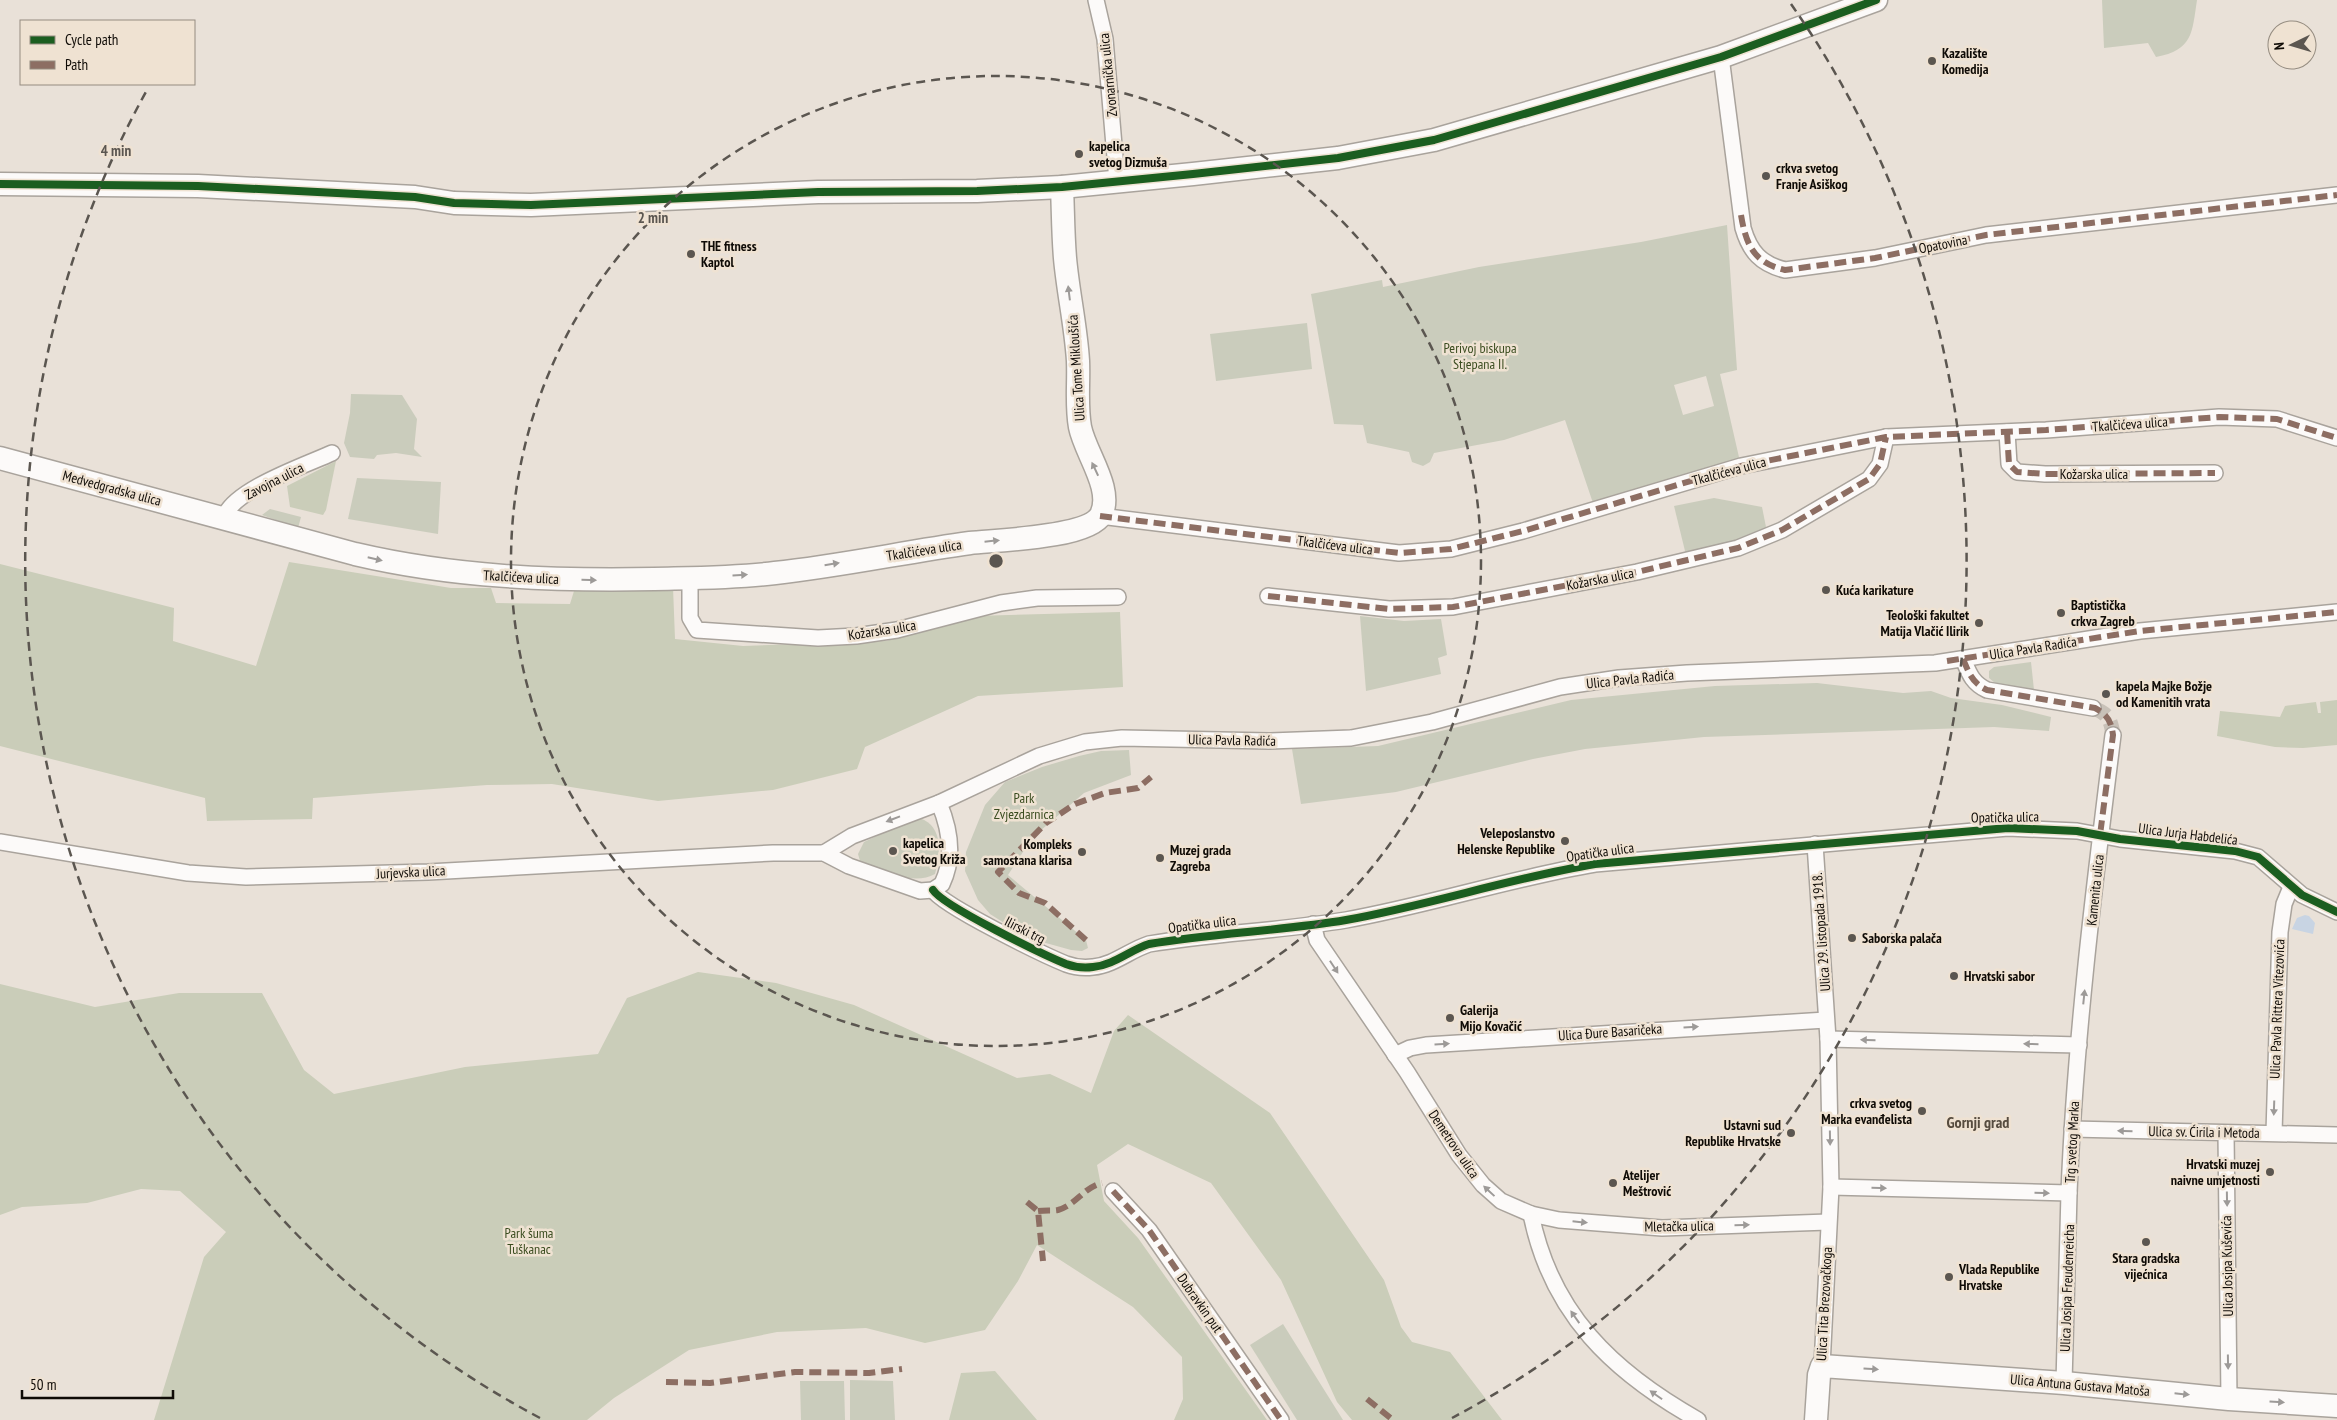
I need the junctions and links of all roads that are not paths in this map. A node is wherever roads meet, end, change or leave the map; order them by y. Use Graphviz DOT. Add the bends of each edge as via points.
graph roads {
  1 [pos="1096,0"];
  2 [pos="1876,0"];
  3 [pos="1721,57"];
  4 [pos="1117,180"];
  5 [pos="0,184"];
  6 [pos="1062,187"];
  7 [pos="2337,195"];
  8 [pos="2006,432"];
  9 [pos="1886,437"];
  10 [pos="2337,438"];
  11 [pos="332,454"];
  12 [pos="0,458"];
  13 [pos="2215,473"];
  14 [pos="1100,516"];
  15 [pos="224,518"];
  16 [pos="328,547"];
  17 [pos="690,578"];
  18 [pos="1268,596"];
  19 [pos="1118,597"];
  20 [pos="2337,612"];
  21 [pos="1963,659"];
  22 [pos="2093,708"];
  23 [pos="2113,735"];
  24 [pos="939,802"];
  25 [pos="2100,835"];
  26 [pos="0,842"];
  27 [pos="1815,844"];
  28 [pos="824,853"];
  29 [pos="2291,887"];
  30 [pos="933,890"];
  31 [pos="2337,912"];
  32 [pos="1313,924"];
  33 [pos="1113,962"];
  34 [pos="1826,1020"];
  35 [pos="1828,1039"];
  36 [pos="2080,1045"];
  37 [pos="1395,1055"];
  38 [pos="2072,1129"];
  39 [pos="2226,1133"];
  40 [pos="2274,1134"];
  41 [pos="2337,1135"];
  42 [pos="1831,1187"];
  43 [pos="1113,1191"];
  44 [pos="2070,1194"];
  45 [pos="1531,1214"];
  46 [pos="1828,1222"];
  47 [pos="1822,1366"];
  48 [pos="2064,1383"];
  49 [pos="2229,1399"];
  50 [pos="2337,1406"];
  51 [pos="1281,1420"];
  52 [pos="1698,1420"];
  53 [pos="1816,1420"];
  1 -- 4 [label="street, Zvonarnička ulica" via="1105,39"];
  2 -- 3 [label="street"];
  3 -- 4 [label="street" via="1488,125 1396,148 1338,158"];
  3 -- 7 [label="street, Opatovina" via="1740,216 1752,251 1771,267 1785,270 1875,258 1986,235"];
  4 -- 6 [label="street"];
  5 -- 6 [label="street" via="198,186 531,205 818,192"];
  14 -- 6 [label="street, Ulica Tome Mikloušića, one-way" via="1105,497 1103,487 1083,440 1077,412 1078,364 1065,258"];
  8 -- 9 [label="street, Tkalčićeva ulica"];
  8 -- 10 [label="street, Tkalčićeva ulica" via="2219,417 2277,419"];
  8 -- 13 [label="street, Kožarska ulica" via="2009,464 2017,472"];
  9 -- 14 [label="street, Tkalčićeva ulica" via="1741,466 1523,531 1450,549 1399,553"];
  9 -- 18 [label="street, Kožarska ulica" via="1880,464 1869,478 1782,530 1738,548 1637,572 1453,607 1389,609"];
  11 -- 15 [label="street, Zavojna ulica" via="253,491 230,506"];
  12 -- 15 [label="street, Medvedgradska ulica"];
  17 -- 14 [label="street, Tkalčićeva ulica, one-way" via="772,574 972,543 1073,532 1094,523"];
  15 -- 16 [label="street, Medvedgradska ulica"];
  16 -- 17 [label="street, Tkalčićeva ulica, one-way" via="396,564 517,578"];
  17 -- 19 [label="street, Kožarska ulica" via="690,618 697,630 818,638 897,630 973,609 1037,598"];
  20 -- 21 [label="street, Ulica Pavla Radića" via="2140,631"];
  21 -- 22 [label="street" via="1976,686 1986,690"];
  21 -- 24 [label="street, Ulica Pavla Radića" via="1619,678 1538,692 1406,728 1342,738 1269,742 1122,738 1085,742 1039,756"];
  23 -- 25 [label="street, Kamenita ulica"];
  24 -- 28 [label="street, one-way" via="852,836"];
  24 -- 30 [label="street" via="949,828 949,852 944,880"];
  25 -- 27 [label="street, Opatička ulica" via="2070,830 1992,828"];
  25 -- 29 [label="street, Ulica Jurja Habdelića" via="2241,853 2263,860"];
  36 -- 25 [label="street, Kamenita ulica, one-way"];
  26 -- 28 [label="street, Jurjevska ulica" via="188,873 246,877 428,872 773,852"];
  27 -- 32 [label="street, Opatička ulica" via="1595,864 1346,920"];
  27 -- 34 [label="street, Ulica 29. listopada 1918."];
  28 -- 30 [label="street" via="911,889"];
  29 -- 31 [label="street, Ulica Jurja Habdelića"];
  29 -- 40 [label="street, Ulica Pavla Rittera Vitezovića, one-way" via="2284,904 2280,932"];
  30 -- 33 [label="street, Ilirski trg" via="949,904 1068,965 1092,967"];
  32 -- 33 [label="street, Opatička ulica" via="1149,944"];
  32 -- 37 [label="street, Demetrova ulica, one-way" via="1317,940"];
  34 -- 35 [label="street"];
  37 -- 34 [label="street, Ulica Đure Basaričeka, one-way" via="1426,1045"];
  36 -- 35 [label="street, one-way"];
  35 -- 42 [label="street, one-way"];
  36 -- 38 [label="street, Trg svetog Marka"];
  45 -- 37 [label="street, Demetrova ulica, one-way" via="1501,1201 1483,1185 1459,1155"];
  39 -- 38 [label="street, Ulica sv. Ćirila i Metoda, one-way"];
  38 -- 44 [label="street, Trg svetog Marka"];
  39 -- 40 [label="street, Ulica sv. Ćirila i Metoda"];
  39 -- 49 [label="street, Ulica Josipa Kuševića, one-way"];
  40 -- 41 [label="street, Ulica sv. Ćirila i Metoda"];
  42 -- 44 [label="street, Trg svetog Marka, one-way"];
  42 -- 46 [label="street, Ulica Tita Brezovačkoga"];
  43 -- 51 [label="street, Dubravkin put" via="1149,1230"];
  44 -- 48 [label="street, Ulica Josipa Freudenreicha"];
  45 -- 46 [label="street, Mletačka ulica, one-way" via="1568,1221 1662,1228"];
  52 -- 45 [label="street, one-way" via="1658,1398 1583,1329 1564,1302 1550,1272"];
  46 -- 47 [label="street, Ulica Tita Brezovačkoga"];
  47 -- 48 [label="street, Ulica Antuna Gustava Matoša, one-way"];
  47 -- 53 [label="street, Ulica Tita Brezovačkoga"];
  48 -- 49 [label="street, Ulica Antuna Gustava Matoša, one-way"];
  49 -- 50 [label="street, Ulica Antuna Gustava Matoša, one-way"];
}
